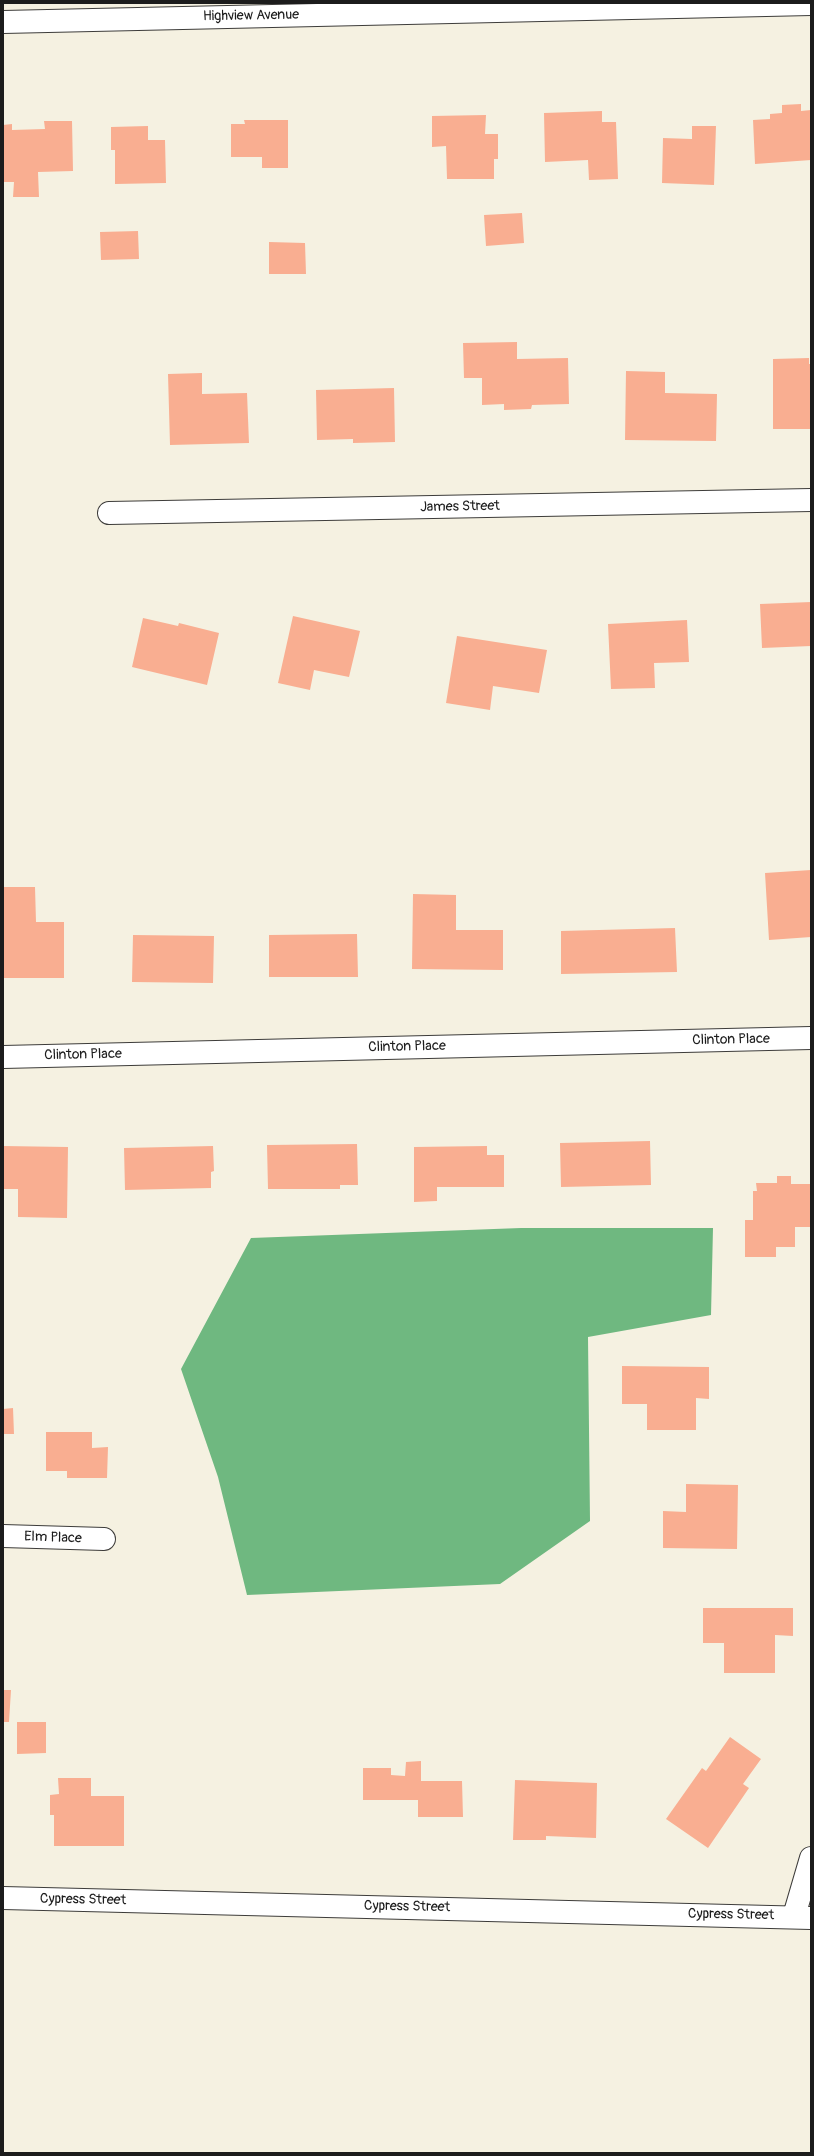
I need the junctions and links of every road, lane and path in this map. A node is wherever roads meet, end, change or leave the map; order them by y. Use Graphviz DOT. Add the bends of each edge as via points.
graph roads {
  1 [pos="811,4"];
  2 [pos="3,22"];
  3 [pos="811,500"];
  4 [pos="109,513"];
  5 [pos="811,1038"];
  6 [pos="3,1056"];
  7 [pos="3,1536"];
  8 [pos="104,1539"];
  9 [pos="811,1858"];
  10 [pos="3,1898"];
  11 [pos="803,1917"];
  1 -- 2 [label="street, Highview Avenue"];
  3 -- 4 [label="street, James Street"];
  5 -- 6 [label="street, Clinton Place"];
  7 -- 8 [label="street, Elm Place"];
  9 -- 11 [label="street"];
  10 -- 11 [label="street, Cypress Street"];
}
